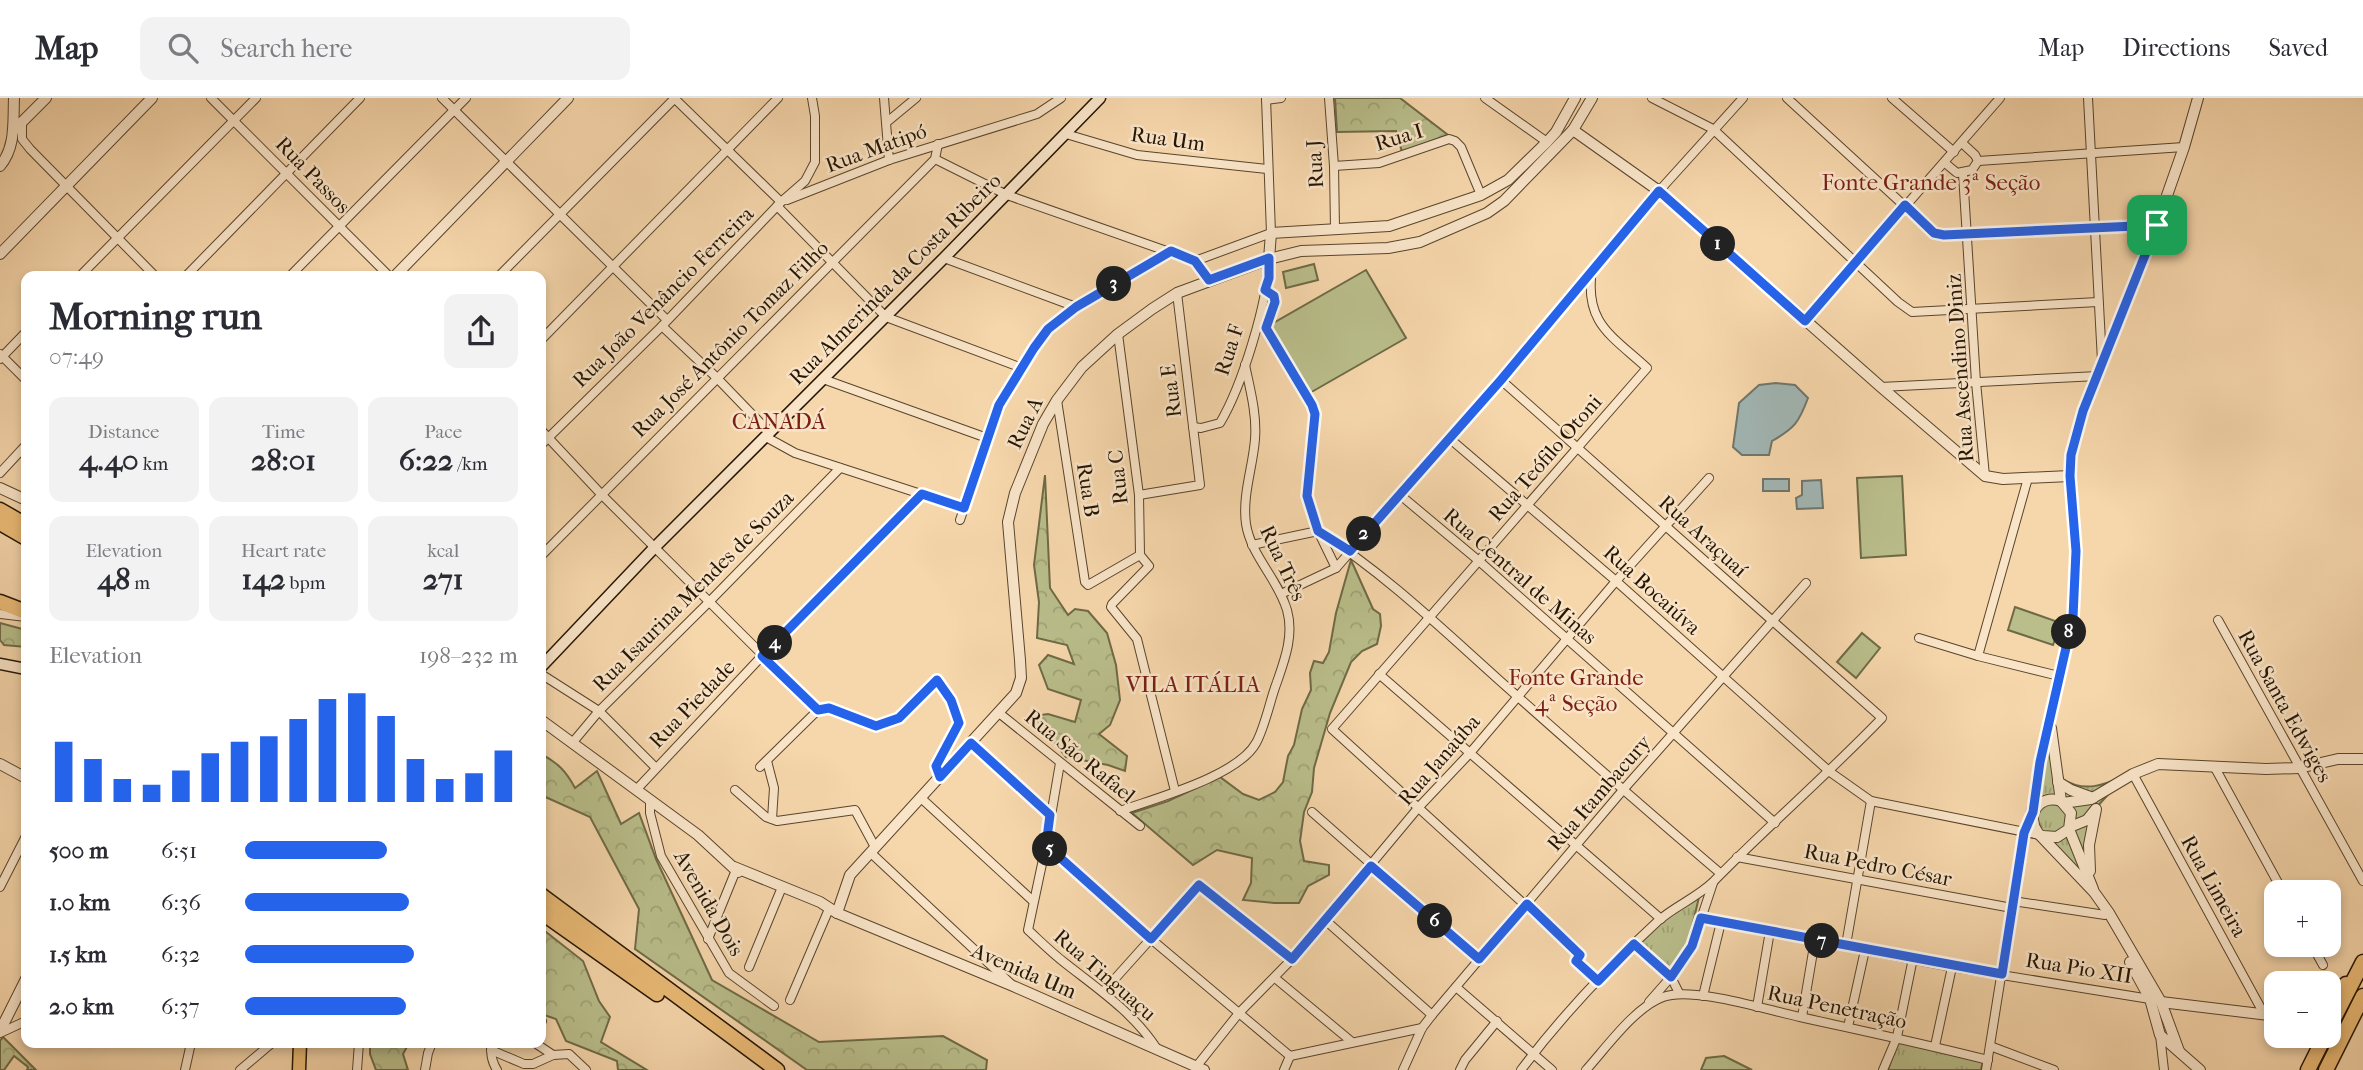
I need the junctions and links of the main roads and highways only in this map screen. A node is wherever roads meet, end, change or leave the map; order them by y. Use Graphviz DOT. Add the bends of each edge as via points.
graph roads {
  1 [pos="1100,98"];
  2 [pos="0,510"];
  3 [pos="21,522"];
  4 [pos="0,523"];
  5 [pos="21,535"];
  6 [pos="0,602"];
  7 [pos="21,612"];
  8 [pos="546,662"];
  9 [pos="0,664"];
  10 [pos="21,668"];
  11 [pos="546,899"];
  12 [pos="546,916"];
  13 [pos="2363,963"];
  14 [pos="2341,990"];
  15 [pos="2363,996"];
  16 [pos="2357,1019"];
  17 [pos="300,1048"];
  18 [pos="2312,1048"];
  19 [pos="2319,1048"];
  20 [pos="299,1070"];
  21 [pos="764,1070"];
  22 [pos="777,1070"];
  23 [pos="2308,1070"];
  24 [pos="2326,1070"];
  1 -- 8 [label="main road, Rua Almerinda da Costa Ribeiro"];
  2 -- 3 [label="highway"];
  4 -- 5 [label="highway"];
  6 -- 7 [label="highway"];
  9 -- 10 [label="main road"];
  11 -- 22 [label="highway"];
  12 -- 21 [label="highway"];
  13 -- 14 [label="highway"];
  15 -- 16 [label="highway"];
  16 -- 24 [label="highway"];
  17 -- 20 [label="main road"];
  18 -- 23 [label="highway"];
  19 -- 23 [label="highway"];
}
